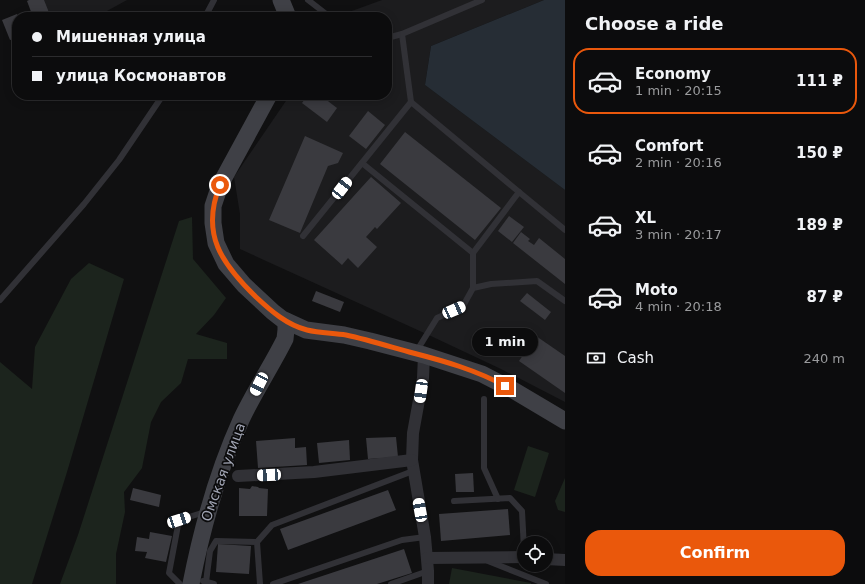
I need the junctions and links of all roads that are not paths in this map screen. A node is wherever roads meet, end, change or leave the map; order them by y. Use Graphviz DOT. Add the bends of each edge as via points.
graph roads {
  1 [pos="214,0"];
  2 [pos="280,0"];
  3 [pos="308,0"];
  4 [pos="482,0"];
  5 [pos="208,12"];
  6 [pos="286,12"];
  7 [pos="324,12"];
  8 [pos="402,34"];
  9 [pos="392,37"];
  10 [pos="160,100"];
  11 [pos="266,100"];
  12 [pos="411,102"];
  13 [pos="362,163"];
  14 [pos="519,192"];
  15 [pos="565,230"];
  16 [pos="303,236"];
  17 [pos="473,253"];
  18 [pos="473,288"];
  19 [pos="0,300"];
  20 [pos="565,301"];
  21 [pos="286,321"];
  22 [pos="420,354"];
  23 [pos="484,399"];
  24 [pos="565,421"];
  25 [pos="413,465"];
  26 [pos="238,476"];
  27 [pos="498,499"];
  28 [pos="454,501"];
  29 [pos="208,511"];
  30 [pos="523,536"];
  31 [pos="425,537"];
  32 [pos="257,542"];
  33 [pos="517,557"];
  34 [pos="427,558"];
  35 [pos="481,558"];
  36 [pos="553,559"];
  37 [pos="565,560"];
  38 [pos="428,571"];
  39 [pos="192,582"];
  40 [pos="277,583"];
  41 [pos="214,584"];
  42 [pos="260,584"];
  43 [pos="391,584"];
  44 [pos="428,584"];
  45 [pos="546,584"];
  1 -- 5 [label="lane"];
  2 -- 6 [label="main road"];
  3 -- 7 [label="lane"];
  4 -- 8 [label="lane"];
  8 -- 9 [label="lane"];
  8 -- 12 [label="lane"];
  10 -- 19 [label="lane" via="120,160"];
  11 -- 21 [label="main road" via="220,185 214,200 213,223 216,243 226,264 258,299"];
  12 -- 13 [label="lane"];
  12 -- 14 [label="lane"];
  13 -- 16 [label="lane"];
  13 -- 17 [label="lane"];
  14 -- 15 [label="lane"];
  14 -- 17 [label="lane"];
  17 -- 18 [label="lane"];
  18 -- 20 [label="lane" via="490,284 537,281"];
  18 -- 22 [label="lane" via="463,306 437,318"];
  21 -- 22 [label="main road" via="306,330 350,336"];
  21 -- 29 [label="main road, Омская улица" via="285,340 259,384 234,435"];
  22 -- 24 [label="main road" via="482,374"];
  22 -- 25 [label="street" via="423,378 413,433"];
  23 -- 27 [label="lane" via="484,468"];
  25 -- 26 [label="street"];
  25 -- 31 [label="street"];
  25 -- 32 [label="lane" via="272,525"];
  27 -- 28 [label="lane"];
  27 -- 30 [label="lane" via="510,498 522,511"];
  29 -- 39 [label="main road, Омская улица"];
  29 -- 39 [label="lane" via="179,520 169,573"];
  31 -- 34 [label="street"];
  31 -- 40 [label="lane" via="402,540"];
  32 -- 39 [label="lane" via="216,541"];
  32 -- 42 [label="lane"];
  33 -- 35 [label="street"];
  34 -- 35 [label="street"];
  34 -- 38 [label="street"];
  35 -- 45 [label="lane"];
  36 -- 37 [label="street"];
  38 -- 43 [label="lane"];
  38 -- 44 [label="street"];
  39 -- 41 [label="lane"];
}
